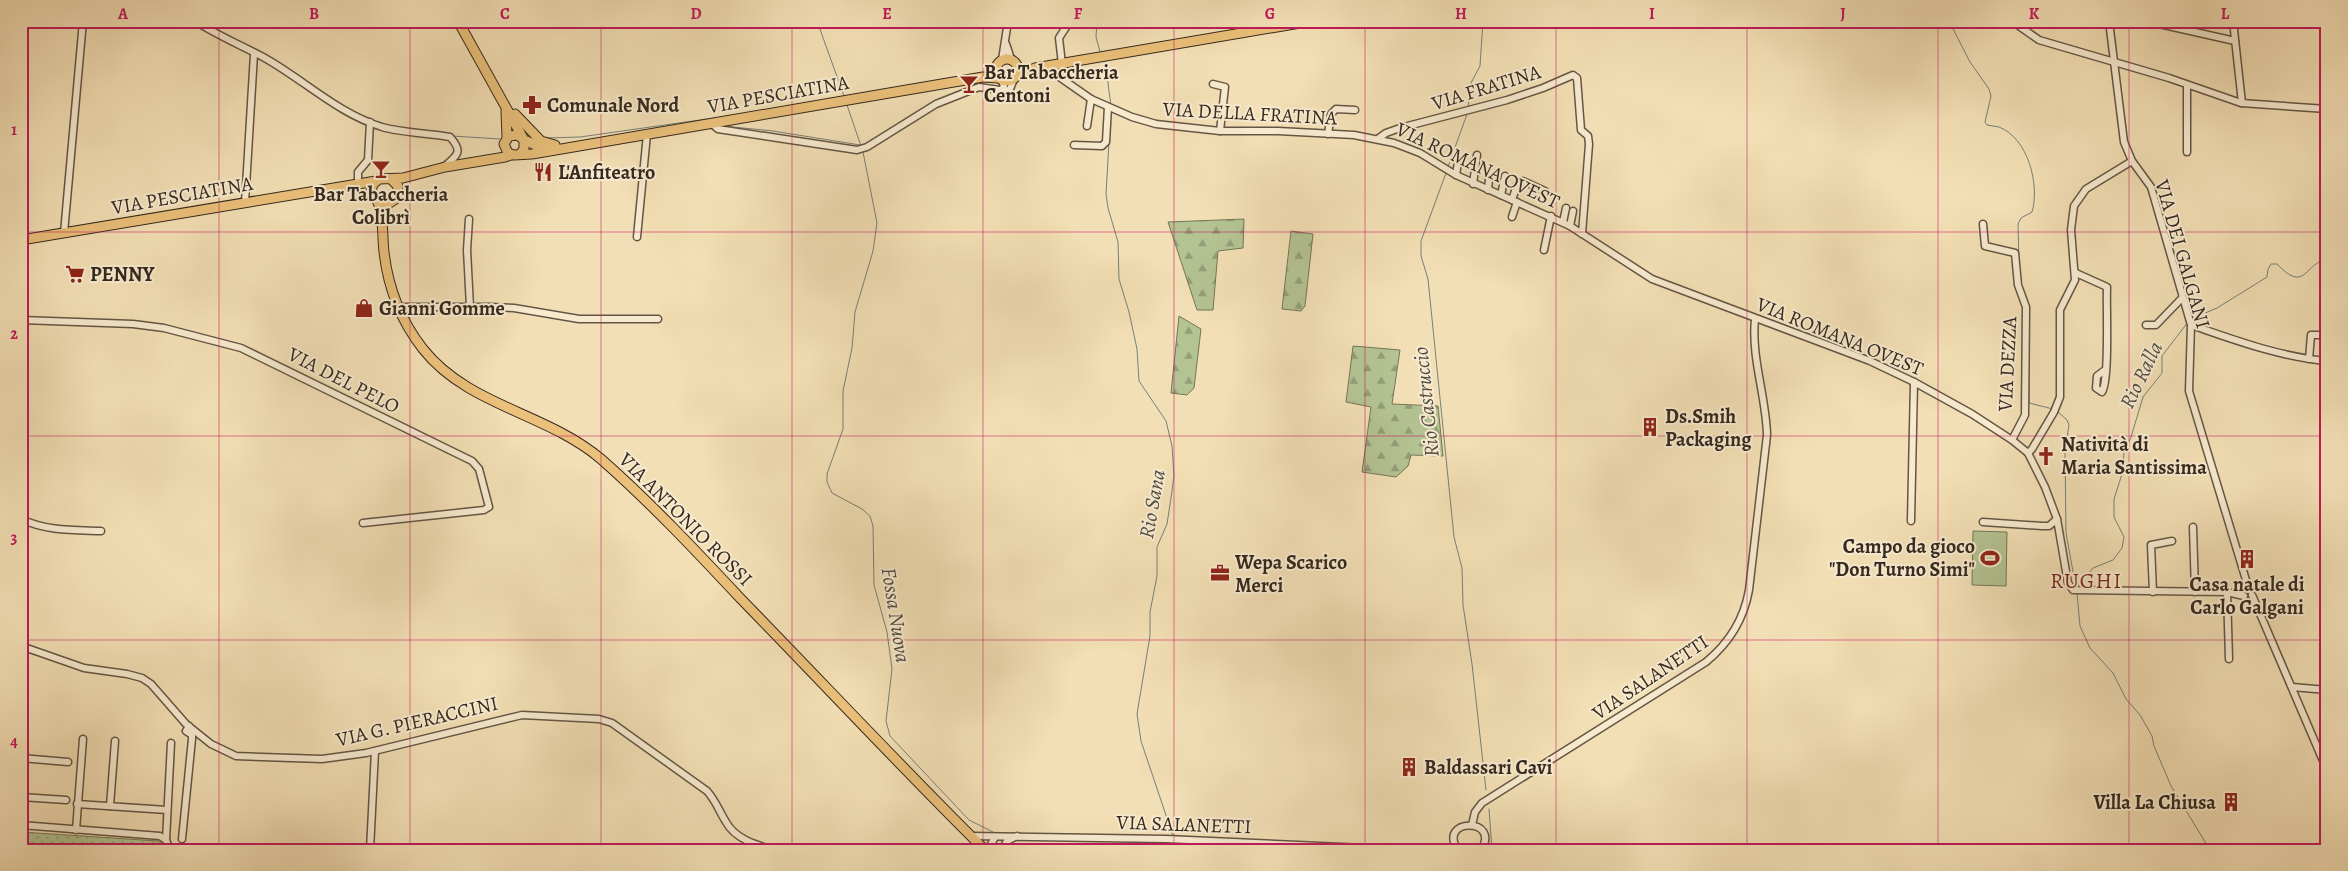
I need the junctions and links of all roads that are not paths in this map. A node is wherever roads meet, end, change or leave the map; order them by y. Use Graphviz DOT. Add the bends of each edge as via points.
graph roads {
  1 [pos="83,21"];
  2 [pos="195,21"];
  3 [pos="458,21"];
  4 [pos="1008,21"];
  5 [pos="1070,21"];
  6 [pos="1312,21"];
  7 [pos="2012,21"];
  8 [pos="2109,21"];
  9 [pos="2146,21"];
  10 [pos="2233,21"];
  11 [pos="2235,41"];
  12 [pos="254,54"];
  13 [pos="1010,61"];
  14 [pos="1062,64"];
  15 [pos="2114,64"];
  16 [pos="1040,68"];
  17 [pos="998,76"];
  18 [pos="1016,77"];
  19 [pos="1213,84"];
  20 [pos="2187,85"];
  21 [pos="1001,91"];
  22 [pos="1092,99"];
  23 [pos="504,103"];
  24 [pos="2242,103"];
  25 [pos="1111,109"];
  26 [pos="2327,109"];
  27 [pos="1355,110"];
  28 [pos="370,122"];
  29 [pos="711,123"];
  30 [pos="1087,126"];
  31 [pos="1220,131"];
  32 [pos="647,134"];
  33 [pos="1328,134"];
  34 [pos="1379,138"];
  35 [pos="524,140"];
  36 [pos="505,141"];
  37 [pos="580,146"];
  38 [pos="1074,146"];
  39 [pos="550,150"];
  40 [pos="2187,152"];
  41 [pos="515,154"];
  42 [pos="1477,155"];
  43 [pos="479,160"];
  44 [pos="2132,161"];
  45 [pos="1458,162"];
  46 [pos="444,167"];
  47 [pos="418,175"];
  48 [pos="1456,176"];
  49 [pos="1505,176"];
  50 [pos="1489,179"];
  51 [pos="392,180"];
  52 [pos="376,181"];
  53 [pos="354,184"];
  54 [pos="1473,184"];
  55 [pos="1488,190"];
  56 [pos="398,191"];
  57 [pos="1545,191"];
  58 [pos="1501,195"];
  59 [pos="375,199"];
  60 [pos="1515,201"];
  61 [pos="245,203"];
  62 [pos="391,203"];
  63 [pos="1551,216"];
  64 [pos="1512,217"];
  65 [pos="469,219"];
  66 [pos="1563,222"];
  67 [pos="1983,224"];
  68 [pos="384,226"];
  69 [pos="1570,226"];
  70 [pos="64,233"];
  71 [pos="1582,234"];
  72 [pos="637,237"];
  73 [pos="21,240"];
  74 [pos="1544,250"];
  75 [pos="2076,273"];
  76 [pos="2182,298"];
  77 [pos="470,307"];
  78 [pos="398,308"];
  79 [pos="658,319"];
  80 [pos="1755,319"];
  81 [pos="21,320"];
  82 [pos="2190,322"];
  83 [pos="2146,325"];
  84 [pos="2327,335"];
  85 [pos="2309,359"];
  86 [pos="2327,361"];
  87 [pos="2105,370"];
  88 [pos="1914,382"];
  89 [pos="2012,440"];
  90 [pos="2028,453"];
  91 [pos="2056,519"];
  92 [pos="21,520"];
  93 [pos="1911,521"];
  94 [pos="1983,522"];
  95 [pos="363,523"];
  96 [pos="2193,527"];
  97 [pos="100,531"];
  98 [pos="2172,542"];
  99 [pos="2153,592"];
  100 [pos="2195,592"];
  101 [pos="2226,592"];
  102 [pos="2247,593"];
  103 [pos="21,646"];
  104 [pos="2228,659"];
  105 [pos="2292,687"];
  106 [pos="2327,690"];
  107 [pos="188,726"];
  108 [pos="23,737"];
  109 [pos="82,739"];
  110 [pos="115,741"];
  111 [pos="171,743"];
  112 [pos="375,751"];
  113 [pos="21,757"];
  114 [pos="68,762"];
  115 [pos="2327,770"];
  116 [pos="21,797"];
  117 [pos="66,800"];
  118 [pos="77,804"];
  119 [pos="110,806"];
  120 [pos="167,810"];
  121 [pos="21,825"];
  122 [pos="1472,825"];
  123 [pos="76,830"];
  124 [pos="1019,835"];
  125 [pos="970,836"];
  126 [pos="995,837"];
  127 [pos="182,839"];
  128 [pos="166,840"];
  129 [pos="1003,848"];
  130 [pos="1455,849"];
  131 [pos="170,850"];
  132 [pos="370,850"];
  133 [pos="774,850"];
  134 [pos="984,850"];
  135 [pos="988,850"];
  136 [pos="995,850"];
  137 [pos="1409,850"];
  138 [pos="1481,850"];
  1 -- 70 [label="street"];
  2 -- 12 [label="street"];
  3 -- 23 [label="main road"];
  4 -- 13 [label="street" via="1006,43"];
  5 -- 14 [label="street" via="1059,38"];
  6 -- 14 [label="main road, VIA PESCIATINA"];
  7 -- 15 [label="street" via="2039,40"];
  8 -- 15 [label="street, VIA DEI GALGANI"];
  9 -- 11 [label="street"];
  10 -- 11 [label="street"];
  11 -- 24 [label="street"];
  12 -- 28 [label="street" via="341,108"];
  12 -- 61 [label="street"];
  13 -- 16 [label="main road, VIA PESCIATINA"];
  13 -- 17 [label="main road, VIA PESCIATINA" via="997,64"];
  13 -- 18 [label="main road"];
  14 -- 16 [label="main road, VIA PESCIATINA"];
  15 -- 20 [label="street"];
  15 -- 44 [label="street, VIA DEI GALGANI" via="2124,142"];
  16 -- 18 [label="main road, VIA PESCIATINA"];
  16 -- 22 [label="street, VIA DELLA FRATINA"];
  17 -- 18 [label="main road, VIA PESCIATINA" via="1008,82"];
  17 -- 21 [label="street" via="1004,86"];
  17 -- 29 [label="main road, VIA PESCIATINA"];
  18 -- 21 [label="street" via="1010,89"];
  19 -- 31 [label="street" via="1225,87"];
  20 -- 24 [label="street"];
  20 -- 40 [label="street"];
  21 -- 29 [label="street" via="979,87 936,104 861,149 718,129"];
  22 -- 25 [label="street, VIA DELLA FRATINA"];
  22 -- 30 [label="street"];
  23 -- 35 [label="main road"];
  23 -- 36 [label="main road" via="508,122"];
  23 -- 37 [label="main road" via="546,144"];
  24 -- 26 [label="street"];
  25 -- 31 [label="street, VIA DELLA FRATINA" via="1156,124"];
  25 -- 38 [label="street" via="1106,142 1102,146"];
  27 -- 33 [label="street" via="1336,109 1331,114"];
  28 -- 46 [label="street" via="450,137 458,150 456,158"];
  28 -- 53 [label="street" via="368,160 358,172"];
  29 -- 32 [label="main road, VIA PESCIATINA"];
  31 -- 33 [label="street, VIA DELLA FRATINA" via="1278,130"];
  32 -- 37 [label="main road, VIA PESCIATINA"];
  32 -- 72 [label="street"];
  33 -- 34 [label="street, VIA DELLA FRATINA"];
  34 -- 48 [label="street, VIA ROMANA OVEST" via="1420,153"];
  34 -- 71 [label="street, VIA FRATINA" via="1400,128 1544,88 1573,75 1577,78 1582,130 1588,136 1589,144"];
  35 -- 36 [label="main road, VIA PESCIATINA" via="518,134"];
  35 -- 39 [label="main road, VIA PESCIATINA" via="540,149"];
  35 -- 41 [label="main road" via="524,150"];
  36 -- 41 [label="main road" via="505,149"];
  36 -- 43 [label="main road, VIA PESCIATINA" via="493,153"];
  37 -- 39 [label="main road, VIA PESCIATINA"];
  39 -- 41 [label="main road, VIA PESCIATINA"];
  41 -- 43 [label="main road, VIA PESCIATINA"];
  42 -- 54 [label="street"];
  43 -- 46 [label="main road, VIA PESCIATINA"];
  44 -- 75 [label="street" via="2086,189 2074,206 2071,230"];
  44 -- 76 [label="street, VIA DEI GALGANI" via="2151,187"];
  45 -- 48 [label="street"];
  46 -- 47 [label="main road, VIA PESCIATINA"];
  47 -- 51 [label="main road, VIA PESCIATINA"];
  47 -- 56 [label="main road, VIA PESCIATINA"];
  48 -- 54 [label="street, VIA ROMANA OVEST"];
  49 -- 58 [label="street"];
  50 -- 55 [label="street"];
  51 -- 52 [label="main road, VIA PESCIATINA" via="382,178"];
  51 -- 56 [label="main road"];
  52 -- 53 [label="main road, VIA PESCIATINA"];
  52 -- 59 [label="main road" via="372,187"];
  53 -- 59 [label="main road"];
  53 -- 61 [label="main road, VIA PESCIATINA"];
  54 -- 55 [label="street, VIA ROMANA OVEST"];
  55 -- 58 [label="street, VIA ROMANA OVEST"];
  56 -- 62 [label="main road, VIA PESCIATINA"];
  57 -- 60 [label="street" via="1524,181 1517,185"];
  58 -- 60 [label="street, VIA ROMANA OVEST"];
  59 -- 62 [label="main road" via="384,204"];
  59 -- 68 [label="main road"];
  60 -- 63 [label="street, VIA ROMANA OVEST"];
  60 -- 64 [label="street"];
  61 -- 70 [label="main road, VIA PESCIATINA"];
  62 -- 68 [label="main road, VIA PESCIATINA"];
  63 -- 66 [label="street, VIA ROMANA OVEST"];
  63 -- 74 [label="street"];
  65 -- 77 [label="street"];
  66 -- 69 [label="street, VIA ROMANA OVEST"];
  66 -- 69 [label="street, VIA ROMANA OVEST" via="1569,210"];
  67 -- 89 [label="street, VIA DEZZA" via="1985,246 2015,253 2018,285 2026,307 2025,415"];
  68 -- 78 [label="main road, VIA ANTONIO ROSSI" via="386,264"];
  69 -- 71 [label="street, VIA ROMANA OVEST"];
  70 -- 73 [label="main road, VIA PESCIATINA"];
  71 -- 80 [label="street, VIA ROMANA OVEST" via="1652,279"];
  75 -- 87 [label="street" via="2106,287"];
  75 -- 90 [label="street" via="2076,280 2060,310 2060,392 2055,410"];
  76 -- 82 [label="street, VIA DEI GALGANI"];
  76 -- 83 [label="street" via="2156,325"];
  77 -- 78 [label="street"];
  77 -- 79 [label="street" via="514,308 580,319"];
  78 -- 125 [label="main road, VIA ANTONIO ROSSI" via="422,348 454,378 488,399 574,440 630,486"];
  80 -- 88 [label="street, VIA ROMANA OVEST" via="1870,361"];
  80 -- 122 [label="street, VIA SALANETTI" via="1755,346 1767,435 1749,590 1737,627 1722,649 1706,662 1482,804"];
  81 -- 95 [label="street, VIA DEL PELO" via="133,324 164,328 241,348 472,461 479,469 489,507 484,510"];
  82 -- 85 [label="street" via="2250,345"];
  82 -- 102 [label="street, VIA DEI GALGANI" via="2189,391"];
  84 -- 85 [label="street" via="2311,335"];
  85 -- 86 [label="street"];
  88 -- 89 [label="street, VIA ROMANA OVEST"];
  88 -- 93 [label="street"];
  89 -- 90 [label="street, VIA ROMANA OVEST"];
  90 -- 91 [label="street, VIA ROMANA OVEST"];
  91 -- 94 [label="street" via="2049,526"];
  91 -- 99 [label="street, VIA ROMANA OVEST" via="2068,583 2077,591"];
  92 -- 97 [label="street" via="35,526"];
  96 -- 100 [label="street"];
  98 -- 99 [label="street" via="2151,545"];
  99 -- 100 [label="street, VIA ROMANA OVEST"];
  100 -- 101 [label="street, VIA ROMANA OVEST"];
  101 -- 102 [label="street, VIA ROMANA OVEST"];
  101 -- 104 [label="street"];
  102 -- 105 [label="street"];
  103 -- 107 [label="street, VIA G. PIERACCINI" via="84,668 142,678"];
  105 -- 106 [label="street"];
  105 -- 115 [label="street"];
  107 -- 112 [label="street, VIA G. PIERACCINI" via="211,744 236,756 322,759"];
  107 -- 127 [label="street" via="186,731 192,735 192,740"];
  108 -- 113 [label="street"];
  109 -- 118 [label="street"];
  110 -- 119 [label="street"];
  111 -- 120 [label="street"];
  112 -- 132 [label="street"];
  112 -- 133 [label="street, VIA G. PIERACCINI" via="522,715 608,721 708,791 737,836"];
  113 -- 114 [label="street"];
  116 -- 117 [label="street"];
  118 -- 119 [label="street"];
  118 -- 123 [label="street"];
  119 -- 120 [label="street"];
  120 -- 128 [label="street"];
  121 -- 123 [label="street"];
  122 -- 130 [label="street" via="1462,826 1455,833"];
  122 -- 138 [label="street" via="1484,834"];
  123 -- 128 [label="street" via="160,836"];
  124 -- 126 [label="street, VIA SALANETTI"];
  124 -- 129 [label="street" via="1007,841"];
  124 -- 137 [label="street, VIA SALANETTI"];
  125 -- 126 [label="street, VIA SALANETTI"];
  125 -- 134 [label="main road, VIA ANTONIO ROSSI"];
  126 -- 135 [label="street"];
  128 -- 131 [label="street"];
  129 -- 136 [label="street"];
}
